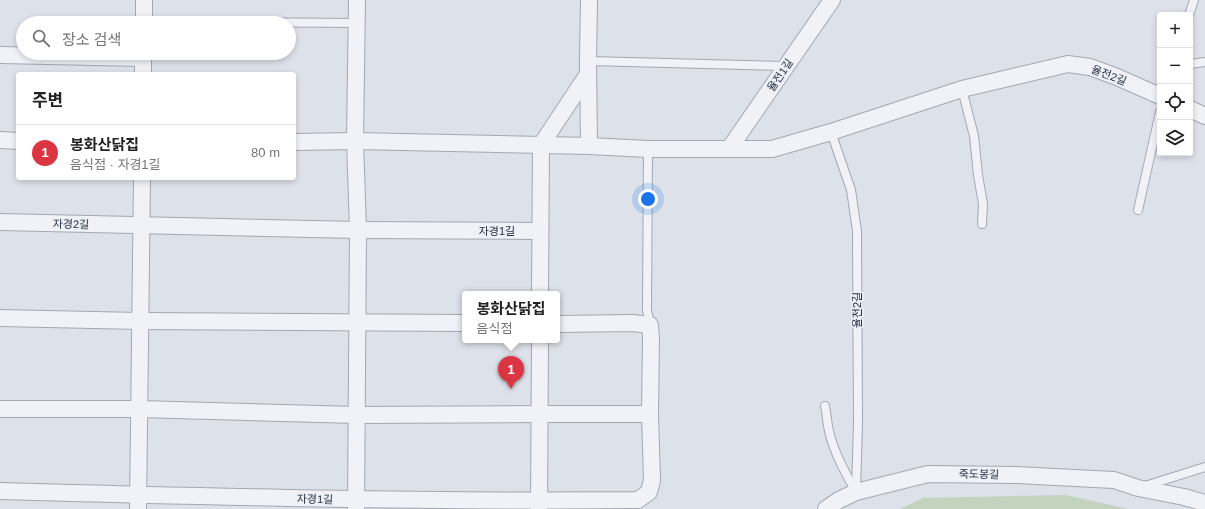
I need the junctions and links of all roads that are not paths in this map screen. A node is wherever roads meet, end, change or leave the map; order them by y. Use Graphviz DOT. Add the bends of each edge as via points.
graph roads {
  1 [pos="144,0"];
  2 [pos="357,0"];
  3 [pos="589,0"];
  4 [pos="832,0"];
  5 [pos="1194,0"];
  6 [pos="1190,12"];
  7 [pos="144,16"];
  8 [pos="296,23"];
  9 [pos="356,23"];
  10 [pos="0,55"];
  11 [pos="16,55"];
  12 [pos="143,60"];
  13 [pos="1205,62"];
  14 [pos="1193,64"];
  15 [pos="786,66"];
  16 [pos="588,68"];
  17 [pos="143,72"];
  18 [pos="962,89"];
  19 [pos="1157,95"];
  20 [pos="1193,110"];
  21 [pos="1205,116"];
  22 [pos="1158,120"];
  23 [pos="831,132"];
  24 [pos="0,140"];
  25 [pos="16,140"];
  26 [pos="355,141"];
  27 [pos="296,142"];
  28 [pos="541,145"];
  29 [pos="589,146"];
  30 [pos="648,149"];
  31 [pos="729,150"];
  32 [pos="142,180"];
  33 [pos="1138,210"];
  34 [pos="0,222"];
  35 [pos="982,224"];
  36 [pos="141,225"];
  37 [pos="358,230"];
  38 [pos="540,231"];
  39 [pos="540,291"];
  40 [pos="0,318"];
  41 [pos="140,321"];
  42 [pos="358,323"];
  43 [pos="462,323"];
  44 [pos="560,324"];
  45 [pos="650,325"];
  46 [pos="540,343"];
  47 [pos="826,406"];
  48 [pos="0,409"];
  49 [pos="139,409"];
  50 [pos="540,414"];
  51 [pos="650,414"];
  52 [pos="357,415"];
  53 [pos="1205,466"];
  54 [pos="1138,488"];
  55 [pos="0,490"];
  56 [pos="856,492"];
  57 [pos="138,502"];
  58 [pos="1205,503"];
  59 [pos="356,504"];
  60 [pos="539,505"];
  61 [pos="826,509"];
  1 -- 7 [label="street"];
  2 -- 9 [label="street"];
  3 -- 16 [label="street"];
  4 -- 15 [label="street, 율전1길"];
  5 -- 6 [label="lane"];
  8 -- 9 [label="lane"];
  9 -- 26 [label="street"];
  10 -- 11 [label="street"];
  12 -- 17 [label="street"];
  13 -- 14 [label="lane"];
  15 -- 16 [label="lane"];
  15 -- 31 [label="street, 율전1길"];
  16 -- 28 [label="street"];
  16 -- 29 [label="street"];
  18 -- 19 [label="street, 율전2길" via="1068,64 1090,67"];
  18 -- 23 [label="street, 율전2길"];
  18 -- 35 [label="lane" via="974,136 983,204"];
  20 -- 21 [label="street"];
  22 -- 33 [label="lane"];
  23 -- 31 [label="street, 율전2길" via="772,148"];
  23 -- 56 [label="lane, 율전2길" via="851,190 857,231"];
  24 -- 25 [label="street"];
  26 -- 27 [label="street"];
  26 -- 28 [label="street"];
  26 -- 37 [label="street"];
  28 -- 29 [label="street"];
  28 -- 38 [label="street"];
  29 -- 30 [label="street, 율전2길"];
  30 -- 31 [label="street, 율전2길"];
  30 -- 45 [label="lane" via="647,310"];
  32 -- 36 [label="street"];
  34 -- 36 [label="street, 자경2길"];
  36 -- 37 [label="street, 자경1길"];
  36 -- 41 [label="street"];
  37 -- 38 [label="street, 자경1길"];
  37 -- 42 [label="street"];
  38 -- 39 [label="street"];
  40 -- 41 [label="street"];
  41 -- 42 [label="street"];
  41 -- 49 [label="street"];
  42 -- 43 [label="street"];
  42 -- 52 [label="street"];
  44 -- 45 [label="street"];
  45 -- 51 [label="street"];
  46 -- 50 [label="street"];
  47 -- 56 [label="lane" via="834,447 840,464"];
  48 -- 49 [label="street"];
  49 -- 52 [label="street"];
  49 -- 57 [label="street"];
  50 -- 51 [label="street"];
  50 -- 52 [label="street"];
  50 -- 60 [label="street"];
  51 -- 60 [label="street, 자경1길" via="652,480 649,492 638,500"];
  52 -- 59 [label="street"];
  53 -- 54 [label="lane"];
  54 -- 56 [label="street, 죽도봉길" via="1114,480 928,474"];
  54 -- 58 [label="street, 죽도봉길"];
  55 -- 57 [label="street"];
  56 -- 61 [label="street, 죽도봉길"];
  57 -- 59 [label="street, 자경1길"];
  59 -- 60 [label="street, 자경1길"];
}
